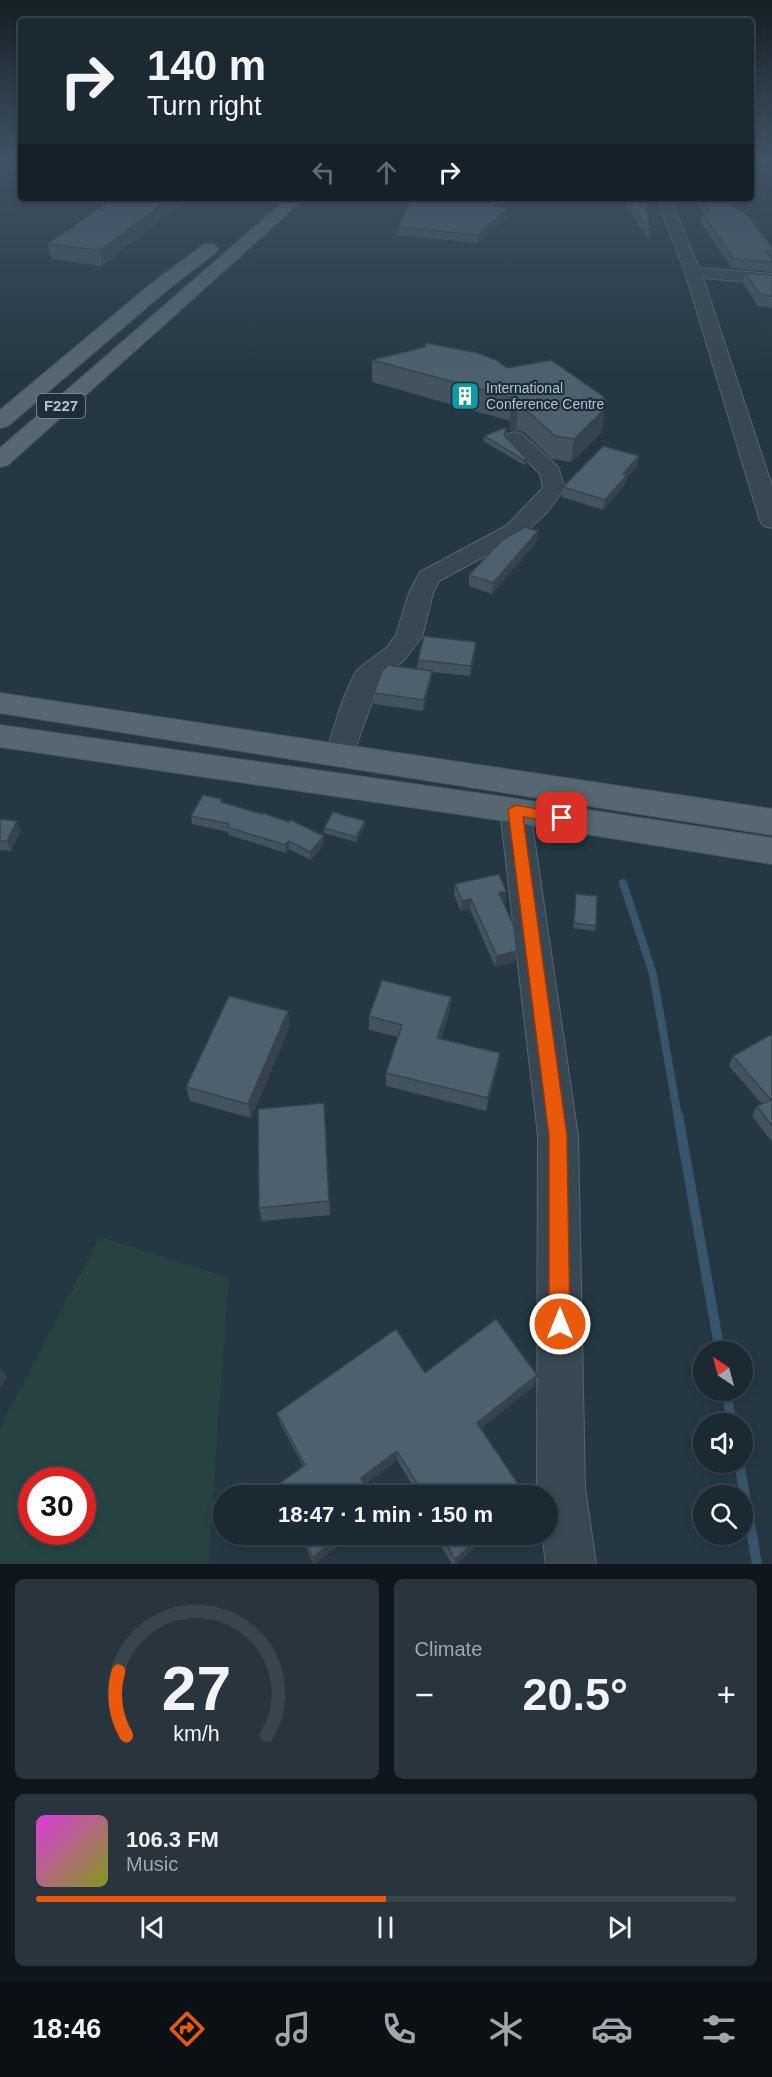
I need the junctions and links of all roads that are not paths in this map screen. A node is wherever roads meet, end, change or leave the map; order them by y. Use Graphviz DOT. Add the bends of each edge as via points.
graph roads {
  1 [pos="238,229"];
  2 [pos="244,229"];
  3 [pos="262,229"];
  4 [pos="676,229"];
  5 [pos="231,256"];
  6 [pos="693,272"];
  7 [pos="772,279"];
  8 [pos="113,352"];
  9 [pos="3,416"];
  10 [pos="515,438"];
  11 [pos="0,441"];
  12 [pos="0,460"];
  13 [pos="0,482"];
  14 [pos="772,521"];
  15 [pos="0,703"];
  16 [pos="0,736"];
  17 [pos="340,756"];
  18 [pos="515,810"];
  19 [pos="772,822"];
  20 [pos="772,851"];
  21 [pos="571,1564"];
  1 -- 9 [label="main road" via="159,287"];
  2 -- 8 [label="main road, F227"];
  3 -- 5 [label="main road, F227"];
  4 -- 6 [label="street"];
  5 -- 8 [label="main road, F227"];
  5 -- 13 [label="main road" via="216,284 200,301"];
  6 -- 7 [label="street"];
  6 -- 14 [label="street"];
  8 -- 11 [label="main road, F227"];
  8 -- 12 [label="main road, F227"];
  10 -- 17 [label="street" via="550,472 554,489 514,531 429,577 408,637 395,654 368,675"];
  15 -- 17 [label="main road"];
  16 -- 18 [label="main road"];
  17 -- 19 [label="main road"];
  18 -- 20 [label="main road"];
  18 -- 21 [label="street" via="558,1136 561,1488"];
}
